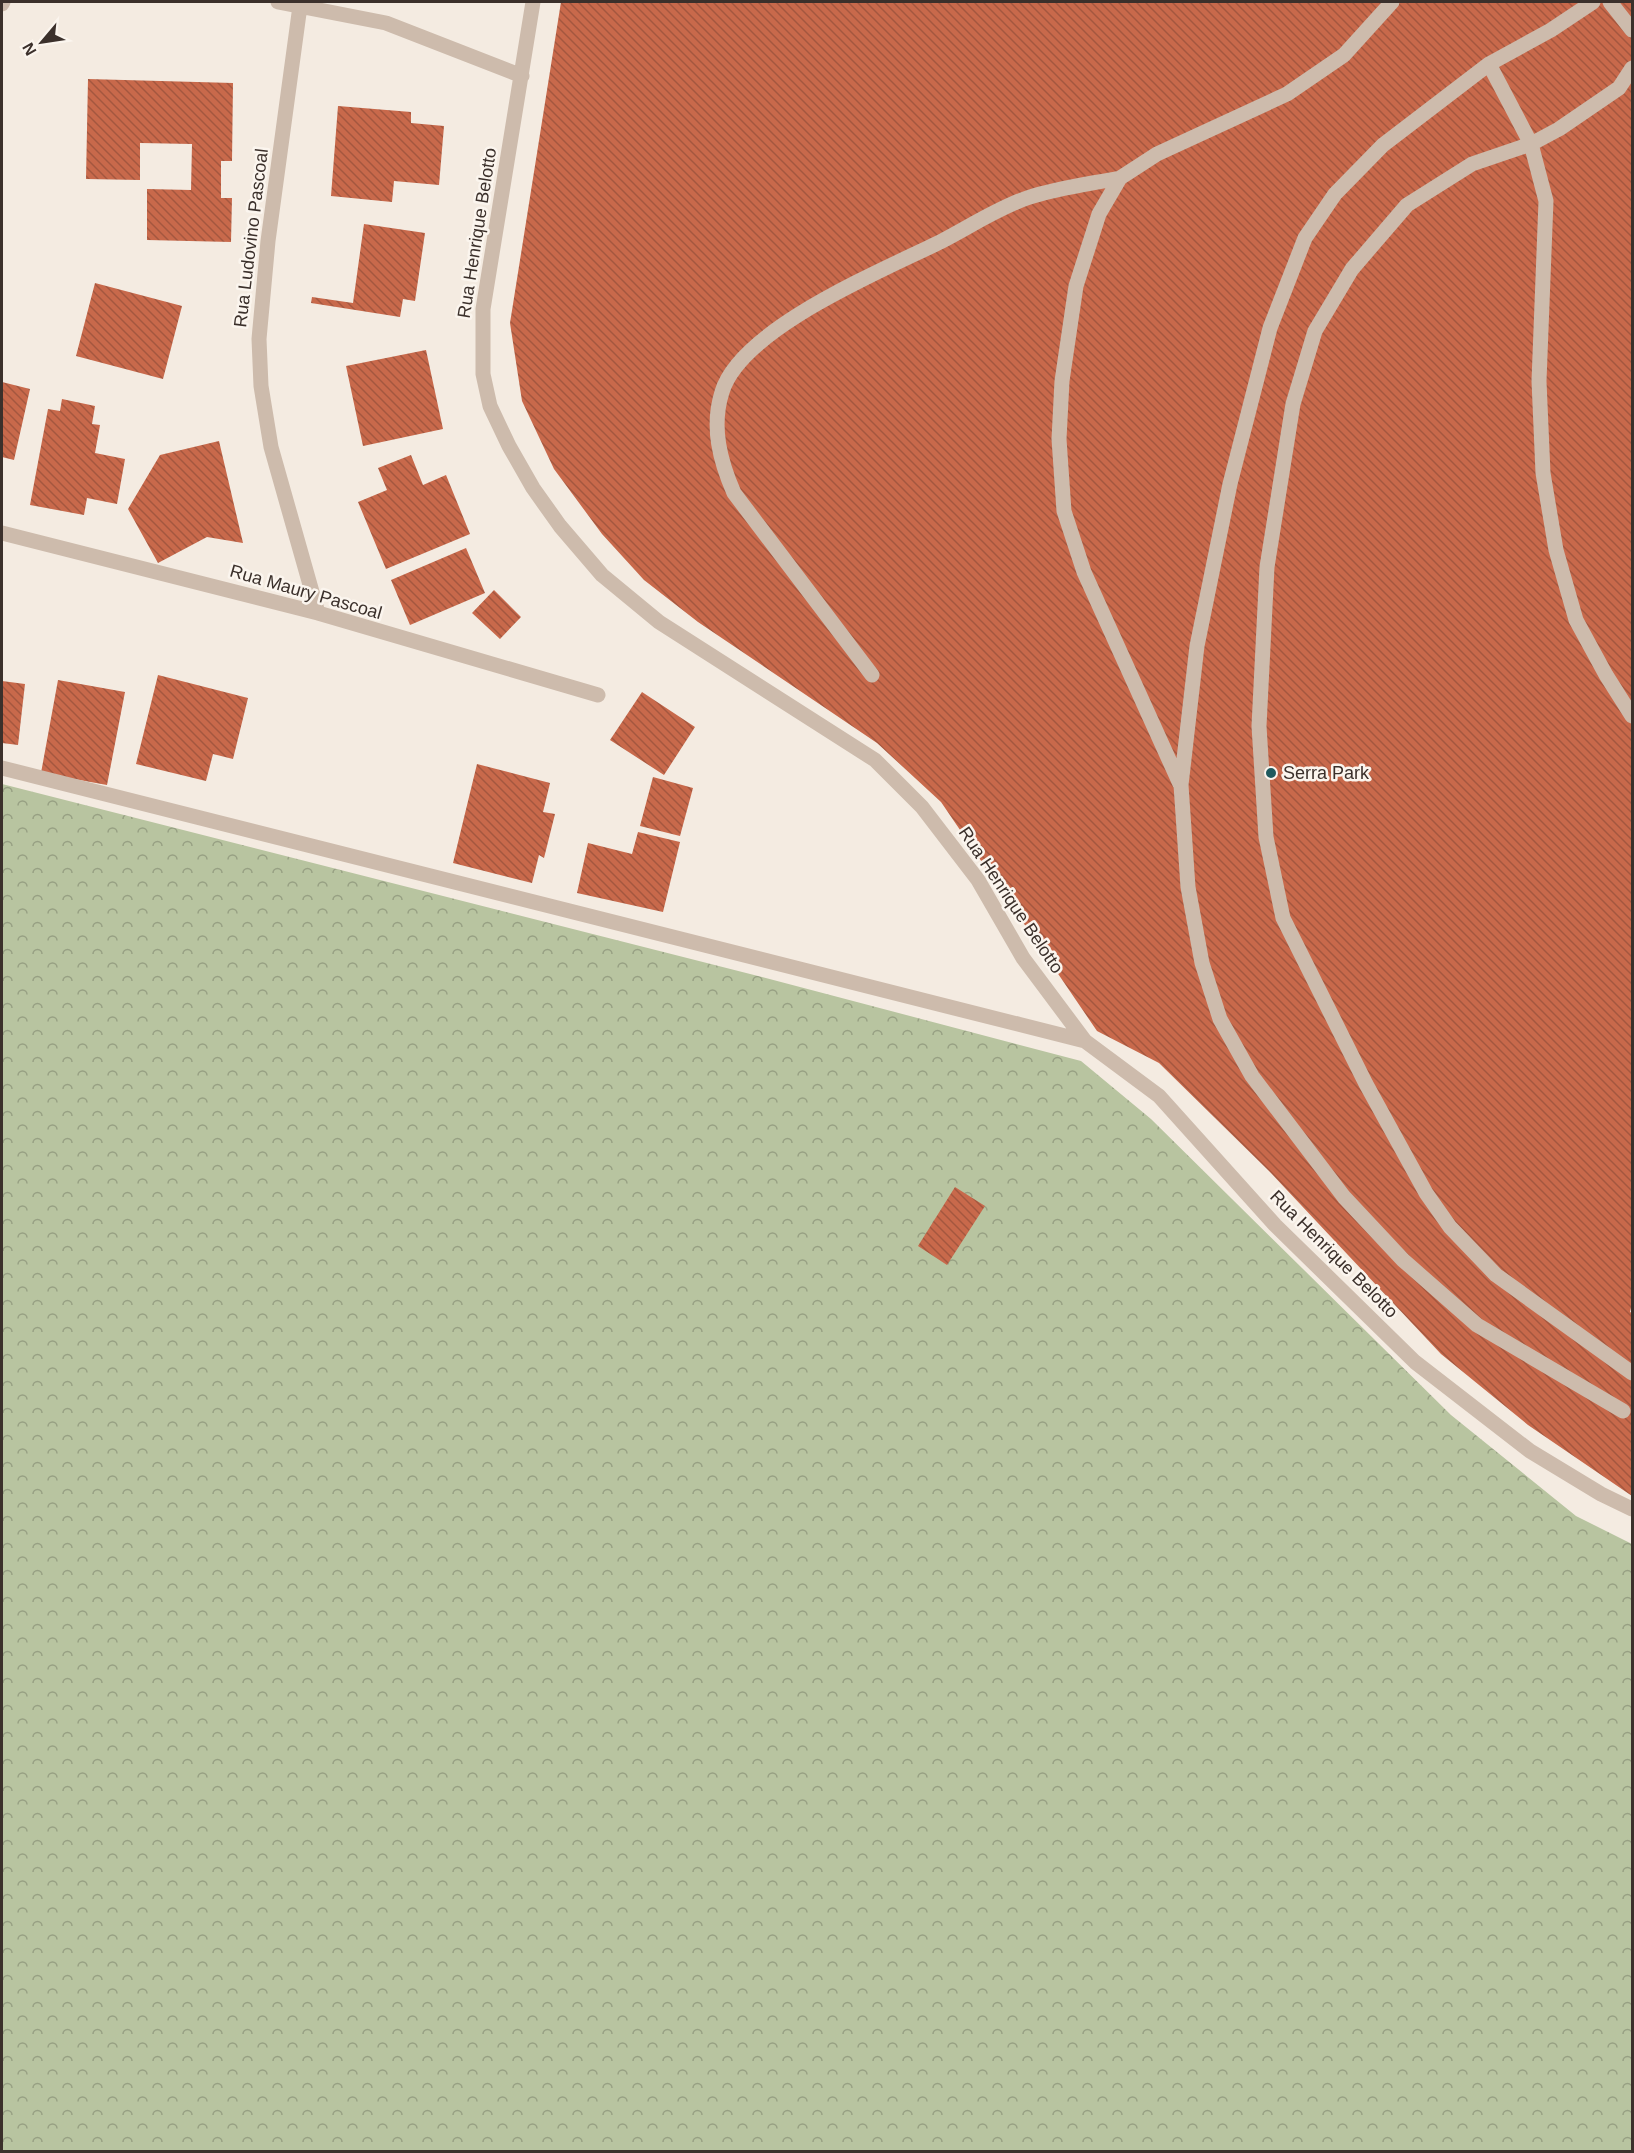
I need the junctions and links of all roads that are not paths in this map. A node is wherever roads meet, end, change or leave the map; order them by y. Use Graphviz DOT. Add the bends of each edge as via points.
graph roads {
  1 [pos="278,2"];
  2 [pos="533,2"];
  3 [pos="1392,2"];
  4 [pos="1593,2"];
  5 [pos="1610,2"];
  6 [pos="300,6"];
  7 [pos="1632,30"];
  8 [pos="1488,64"];
  9 [pos="1632,68"];
  10 [pos="522,76"];
  11 [pos="1531,144"];
  12 [pos="1120,178"];
  13 [pos="2,533"];
  14 [pos="318,613"];
  15 [pos="872,675"];
  16 [pos="598,695"];
  17 [pos="1632,716"];
  18 [pos="2,768"];
  19 [pos="1181,785"];
  20 [pos="1085,1041"];
  21 [pos="1632,1373"];
  22 [pos="1623,1411"];
  23 [pos="1632,1509"];
  1 -- 6 [label="street"];
  2 -- 10 [label="street, Rua Henrique Belotto"];
  3 -- 12 [label="street" via="1344,55 1287,94 1157,154"];
  4 -- 8 [label="street"];
  5 -- 7 [label="street"];
  6 -- 10 [label="street" via="386,23"];
  6 -- 14 [label="street, Rua Ludovino Pascoal" via="259,339 261,386 271,447"];
  8 -- 11 [label="street"];
  8 -- 19 [label="street" via="1383,145 1335,194 1305,238 1270,328 1230,484 1197,646"];
  9 -- 11 [label="street" via="1619,88"];
  10 -- 20 [label="street, Rua Henrique Belotto" via="483,309 483,374 490,406 533,488 602,575 659,622 874,760 898,782 978,879 1023,958"];
  11 -- 17 [label="street" via="1546,201 1539,381 1543,473 1556,550 1576,620"];
  11 -- 21 [label="street" via="1472,164 1407,205 1352,269 1315,331 1293,404 1267,567 1259,726 1266,837 1283,918 1426,1193 1450,1227 1496,1275"];
  12 -- 15 [label="street" via="1026,198 831,296 778,328 742,358 722,391 716,428 722,466 734,493"];
  12 -- 19 [label="street" via="1099,214 1076,286 1062,381 1059,439 1064,511 1084,572"];
  13 -- 14 [label="street, Rua Maury Pascoal"];
  14 -- 16 [label="street, Rua Maury Pascoal"];
  18 -- 20 [label="street"];
  19 -- 22 [label="street" via="1188,887 1202,963 1220,1019 1252,1076 1344,1197 1403,1260 1477,1324"];
  20 -- 23 [label="street, Rua Henrique Belotto" via="1159,1096 1275,1225 1415,1362 1530,1452"];
}
